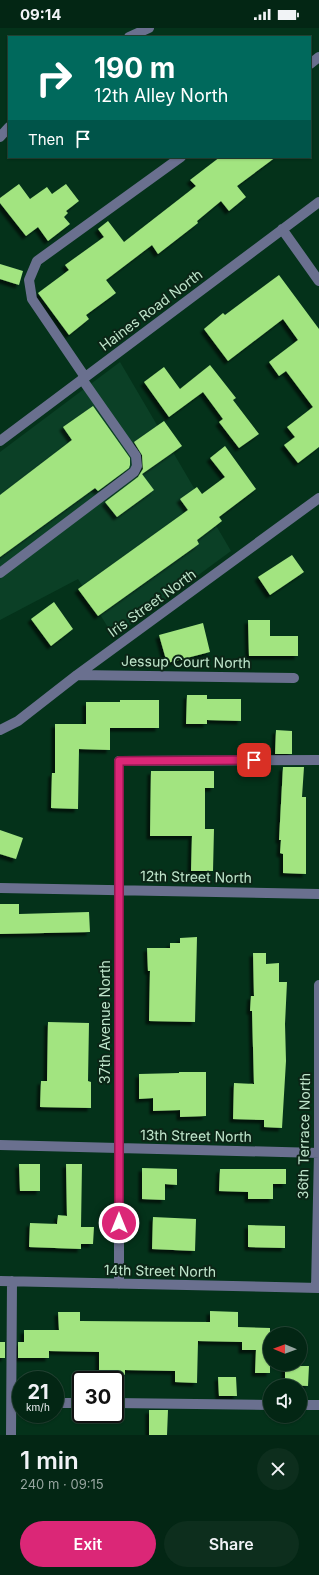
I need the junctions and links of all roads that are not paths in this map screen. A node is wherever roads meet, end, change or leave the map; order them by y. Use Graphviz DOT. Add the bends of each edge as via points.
graph roads {
  1 [pos="149,28"];
  2 [pos="131,36"];
  3 [pos="319,57"];
  4 [pos="311,63"];
  5 [pos="8,128"];
  6 [pos="0,137"];
  7 [pos="180,158"];
  8 [pos="319,202"];
  9 [pos="282,229"];
  10 [pos="319,281"];
  11 [pos="84,378"];
  12 [pos="0,441"];
  13 [pos="319,498"];
  14 [pos="0,573"];
  15 [pos="77,675"];
  16 [pos="294,678"];
  17 [pos="0,730"];
  18 [pos="319,760"];
  19 [pos="0,888"];
  20 [pos="120,890"];
  21 [pos="319,894"];
  22 [pos="319,985"];
  23 [pos="0,1145"];
  24 [pos="119,1148"];
  25 [pos="319,1153"];
  26 [pos="0,1281"];
  27 [pos="12,1281"];
  28 [pos="119,1284"];
  29 [pos="317,1288"];
  30 [pos="15,1371"];
  31 [pos="124,1404"];
  32 [pos="263,1405"];
  33 [pos="307,1405"];
  34 [pos="319,1405"];
  35 [pos="13,1423"];
  36 [pos="11,1435"];
  1 -- 2 [label="street"];
  3 -- 4 [label="street"];
  5 -- 6 [label="street"];
  7 -- 11 [label="street" via="37,261 29,280 32,299"];
  8 -- 9 [label="street, Haines Road North"];
  9 -- 10 [label="street"];
  9 -- 11 [label="street, Haines Road North"];
  11 -- 12 [label="street, Haines Road North"];
  11 -- 14 [label="street" via="136,456 137,466 134,472"];
  13 -- 15 [label="street, Iris Street North"];
  15 -- 16 [label="street, Jessup Court North"];
  15 -- 17 [label="street, Iris Street North" via="18,721"];
  18 -- 20 [label="street, 37th Avenue North" via="119,761"];
  19 -- 20 [label="street, 12th Street North"];
  20 -- 21 [label="street, 12th Street North"];
  20 -- 24 [label="street, 37th Avenue North"];
  22 -- 25 [label="street, 36th Terrace North"];
  23 -- 24 [label="street, 13th Street North"];
  24 -- 25 [label="street, 13th Street North"];
  24 -- 28 [label="street, 37th Avenue North"];
  25 -- 29 [label="street, 36th Terrace North"];
  26 -- 27 [label="street, 14th Street North"];
  27 -- 28 [label="street, 14th Street North"];
  27 -- 30 [label="street"];
  28 -- 29 [label="street, 14th Street North"];
  31 -- 32 [label="street"];
  33 -- 34 [label="street"];
  35 -- 36 [label="street"];
}
